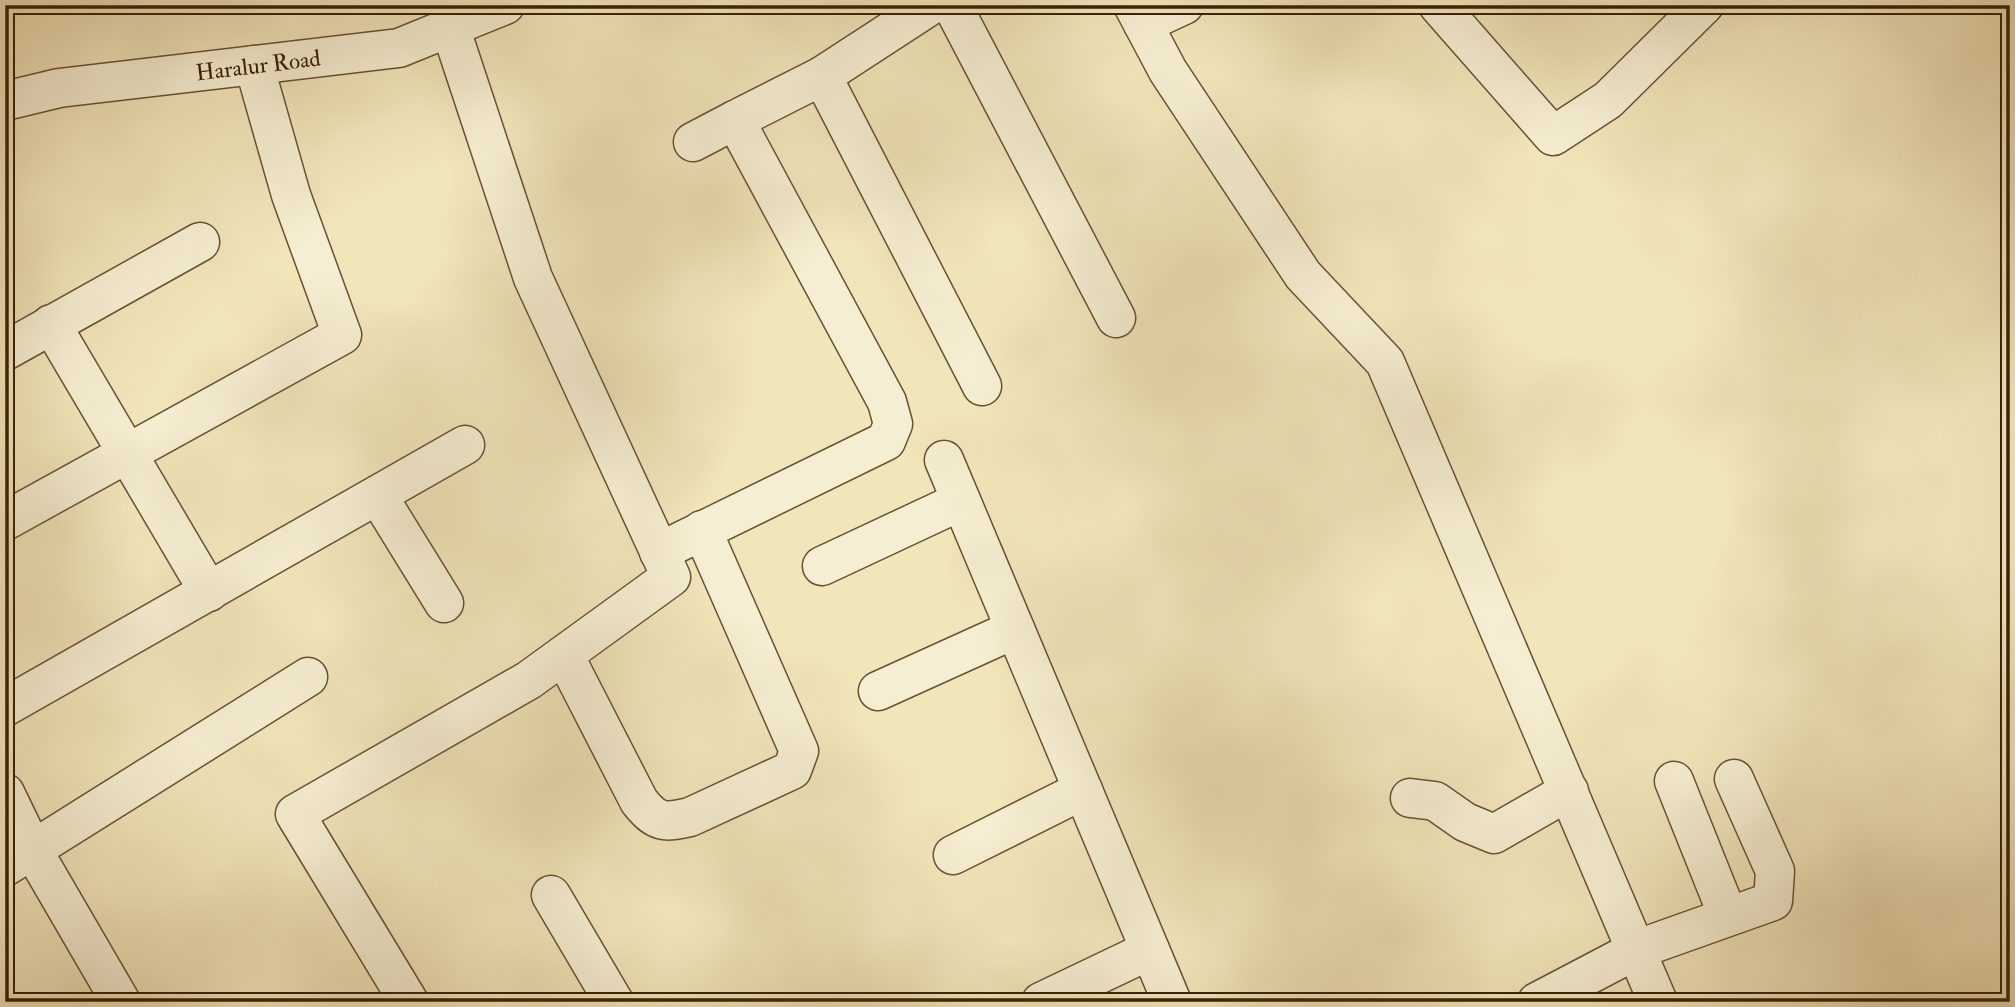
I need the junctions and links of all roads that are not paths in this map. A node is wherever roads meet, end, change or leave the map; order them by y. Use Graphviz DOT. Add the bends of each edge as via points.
graph roads {
  1 [pos="505,5"];
  2 [pos="931,5"];
  3 [pos="952,5"];
  4 [pos="1184,5"];
  5 [pos="1438,5"];
  6 [pos="1704,5"];
  7 [pos="1138,15"];
  8 [pos="450,27"];
  9 [pos="254,65"];
  10 [pos="822,76"];
  11 [pos="5,101"];
  12 [pos="735,120"];
  13 [pos="693,142"];
  14 [pos="200,242"];
  15 [pos="1116,318"];
  16 [pos="51,324"];
  17 [pos="5,351"];
  18 [pos="982,386"];
  19 [pos="465,445"];
  20 [pos="126,454"];
  21 [pos="944,460"];
  22 [pos="378,496"];
  23 [pos="961,501"];
  24 [pos="5,521"];
  25 [pos="702,530"];
  26 [pos="659,552"];
  27 [pos="822,566"];
  28 [pos="209,592"];
  29 [pos="444,603"];
  30 [pos="1015,629"];
  31 [pos="564,655"];
  32 [pos="308,677"];
  33 [pos="878,691"];
  34 [pos="5,707"];
  35 [pos="1734,779"];
  36 [pos="1674,781"];
  37 [pos="1083,790"];
  38 [pos="1569,791"];
  39 [pos="5,793"];
  40 [pos="1409,798"];
  41 [pos="953,855"];
  42 [pos="18,858"];
  43 [pos="551,895"];
  44 [pos="1728,916"];
  45 [pos="1638,949"];
  46 [pos="1150,950"];
  47 [pos="121,1002"];
  48 [pos="409,1002"];
  49 [pos="614,1002"];
  50 [pos="1041,1002"];
  51 [pos="1172,1002"];
  52 [pos="1537,1002"];
  53 [pos="1658,1002"];
  1 -- 8 [label="street, Haralur Road"];
  2 -- 10 [label="street"];
  3 -- 15 [label="street"];
  4 -- 7 [label="street"];
  5 -- 6 [label="street" via="1553,136 1608,100"];
  7 -- 38 [label="street" via="1168,71 1303,275 1385,362"];
  8 -- 9 [label="street, Haralur Road" via="399,48"];
  8 -- 26 [label="street" via="533,278"];
  9 -- 11 [label="street, Haralur Road" via="59,88"];
  9 -- 20 [label="street" via="290,195 342,335"];
  10 -- 12 [label="street"];
  10 -- 18 [label="street"];
  12 -- 13 [label="street"];
  12 -- 25 [label="street" via="887,402 893,424 886,441 870,451"];
  14 -- 16 [label="street"];
  16 -- 17 [label="street"];
  16 -- 20 [label="street"];
  19 -- 22 [label="street"];
  20 -- 24 [label="street"];
  20 -- 28 [label="street"];
  21 -- 23 [label="street"];
  22 -- 28 [label="street"];
  22 -- 29 [label="street"];
  23 -- 27 [label="street"];
  23 -- 30 [label="street"];
  25 -- 26 [label="street"];
  25 -- 31 [label="street" via="799,751 792,770 690,817 672,821 650,816"];
  26 -- 31 [label="street" via="671,577"];
  28 -- 34 [label="street"];
  30 -- 33 [label="street"];
  30 -- 37 [label="street"];
  31 -- 48 [label="street" via="529,680 295,814"];
  32 -- 42 [label="street"];
  35 -- 44 [label="street" via="1775,871 1773,901"];
  36 -- 44 [label="street"];
  37 -- 41 [label="street"];
  37 -- 46 [label="street"];
  38 -- 40 [label="street" via="1494,834 1465,822 1435,800"];
  38 -- 45 [label="street"];
  39 -- 42 [label="street"];
  42 -- 47 [label="street"];
  43 -- 49 [label="street"];
  44 -- 45 [label="street"];
  45 -- 52 [label="street"];
  45 -- 53 [label="street"];
  46 -- 50 [label="street"];
  46 -- 51 [label="street"];
}
